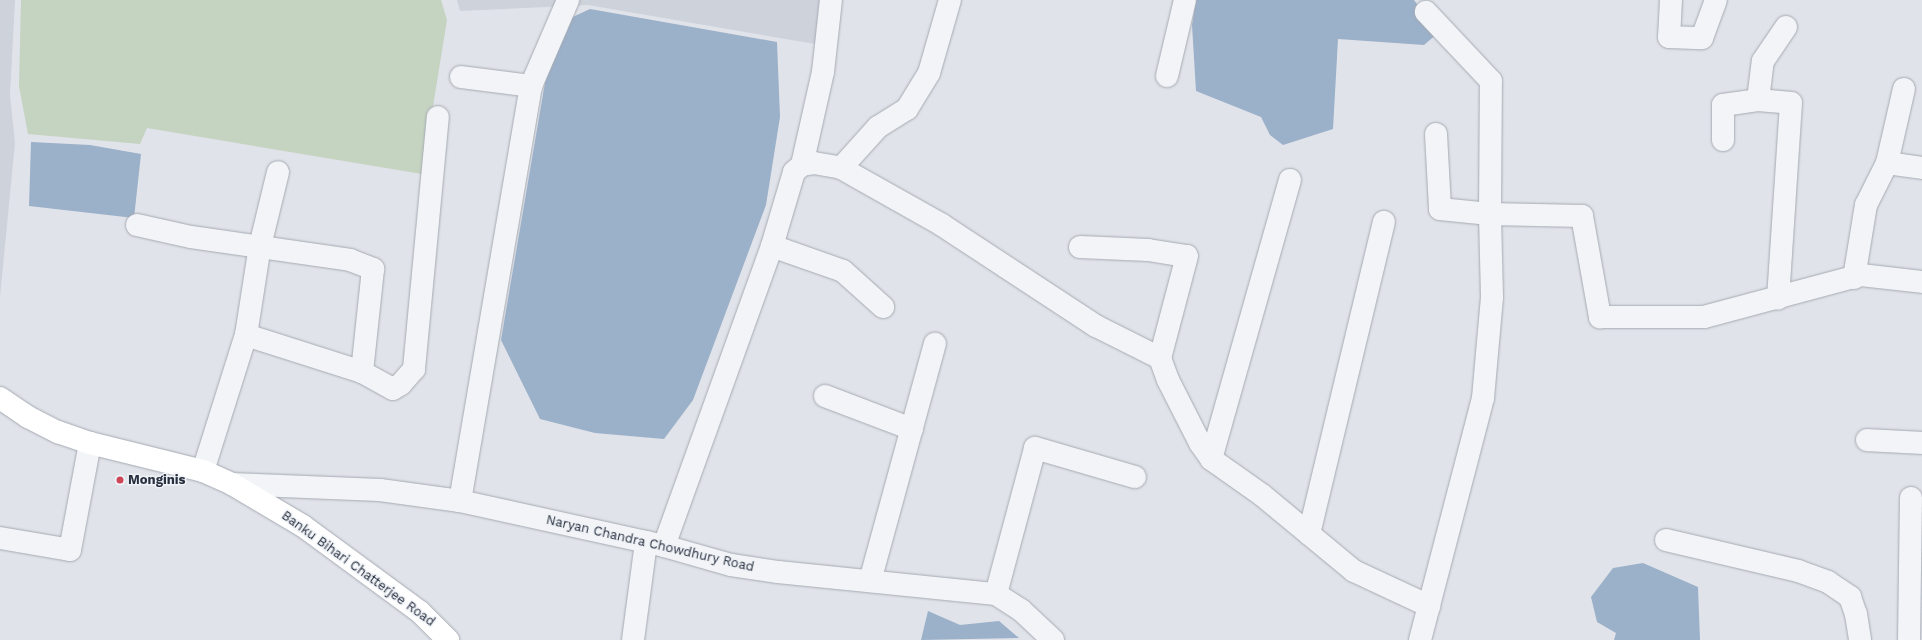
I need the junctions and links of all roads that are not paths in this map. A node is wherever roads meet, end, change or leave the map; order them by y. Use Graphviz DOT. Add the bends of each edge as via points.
graph roads {
  1 [pos="568,0"];
  2 [pos="831,0"];
  3 [pos="950,0"];
  4 [pos="1185,0"];
  5 [pos="1671,0"];
  6 [pos="1716,0"];
  7 [pos="1426,12"];
  8 [pos="1786,27"];
  9 [pos="1167,76"];
  10 [pos="461,77"];
  11 [pos="531,86"];
  12 [pos="1904,89"];
  13 [pos="1758,100"];
  14 [pos="438,117"];
  15 [pos="1436,134"];
  16 [pos="1723,140"];
  17 [pos="1887,163"];
  18 [pos="802,165"];
  19 [pos="841,168"];
  20 [pos="1922,168"];
  21 [pos="278,172"];
  22 [pos="1290,180"];
  23 [pos="1490,214"];
  24 [pos="1384,222"];
  25 [pos="137,225"];
  26 [pos="260,246"];
  27 [pos="772,246"];
  28 [pos="1080,247"];
  29 [pos="1854,278"];
  30 [pos="1922,282"];
  31 [pos="1778,299"];
  32 [pos="883,307"];
  33 [pos="246,335"];
  34 [pos="935,344"];
  35 [pos="1160,358"];
  36 [pos="362,372"];
  37 [pos="824,396"];
  38 [pos="0,398"];
  39 [pos="912,429"];
  40 [pos="1867,440"];
  41 [pos="90,443"];
  42 [pos="1922,443"];
  43 [pos="1211,459"];
  44 [pos="203,470"];
  45 [pos="1135,477"];
  46 [pos="232,484"];
  47 [pos="1911,498"];
  48 [pos="460,501"];
  49 [pos="1309,534"];
  50 [pos="0,538"];
  51 [pos="1666,540"];
  52 [pos="655,544"];
  53 [pos="870,581"];
  54 [pos="996,594"];
  55 [pos="1429,606"];
  56 [pos="448,640"];
  57 [pos="633,640"];
  58 [pos="1053,640"];
  59 [pos="1420,640"];
  60 [pos="1860,640"];
  61 [pos="1909,640"];
  1 -- 11 [label="street"];
  2 -- 18 [label="street" via="823,72"];
  3 -- 19 [label="street" via="929,73 907,109 878,127"];
  4 -- 9 [label="street"];
  5 -- 6 [label="street" via="1669,37 1702,38"];
  7 -- 23 [label="street" via="1491,82"];
  8 -- 13 [label="street" via="1763,61"];
  10 -- 11 [label="street"];
  11 -- 48 [label="street"];
  12 -- 17 [label="street"];
  13 -- 16 [label="street" via="1722,105"];
  13 -- 31 [label="street" via="1791,103"];
  14 -- 36 [label="street" via="414,369 393,389"];
  15 -- 23 [label="street" via="1440,209"];
  17 -- 20 [label="street"];
  17 -- 29 [label="street" via="1866,205"];
  18 -- 19 [label="street" via="814,163"];
  18 -- 27 [label="street" via="794,172"];
  19 -- 35 [label="street" via="942,225 1096,326"];
  21 -- 26 [label="street"];
  22 -- 43 [label="street"];
  23 -- 31 [label="street" via="1582,216 1600,317 1704,317"];
  23 -- 55 [label="street" via="1492,297 1483,398"];
  24 -- 49 [label="street"];
  25 -- 26 [label="street" via="191,237"];
  26 -- 33 [label="street"];
  26 -- 36 [label="street" via="350,260 373,269"];
  27 -- 32 [label="street" via="843,271"];
  27 -- 52 [label="street"];
  28 -- 35 [label="street" via="1148,250 1187,256"];
  29 -- 30 [label="street" via="1861,276"];
  29 -- 31 [label="street" via="1780,296"];
  33 -- 36 [label="street"];
  33 -- 44 [label="street"];
  34 -- 39 [label="street"];
  35 -- 43 [label="street" via="1189,422"];
  37 -- 39 [label="street"];
  38 -- 41 [label="main road, Banku Bihari Chatterjee Road" via="28,417"];
  39 -- 53 [label="street"];
  40 -- 42 [label="street"];
  41 -- 44 [label="main road, Banku Bihari Chatterjee Road"];
  41 -- 50 [label="street" via="70,550"];
  43 -- 49 [label="street"];
  44 -- 46 [label="main road, Banku Bihari Chatterjee Road"];
  45 -- 54 [label="street" via="1035,448"];
  46 -- 48 [label="street, Naryan Chandra Chowdhury Road" via="380,490"];
  46 -- 56 [label="main road, Banku Bihari Chatterjee Road" via="303,526 420,612"];
  47 -- 61 [label="street"];
  48 -- 52 [label="street, Naryan Chandra Chowdhury Road"];
  49 -- 55 [label="street" via="1354,571"];
  51 -- 60 [label="street" via="1798,571 1828,582 1850,597"];
  52 -- 53 [label="street, Naryan Chandra Chowdhury Road" via="731,565"];
  52 -- 57 [label="street"];
  53 -- 54 [label="street, Naryan Chandra Chowdhury Road"];
  54 -- 58 [label="street, Naryan Chandra Chowdhury Road" via="1021,610"];
  55 -- 59 [label="street"];
}
